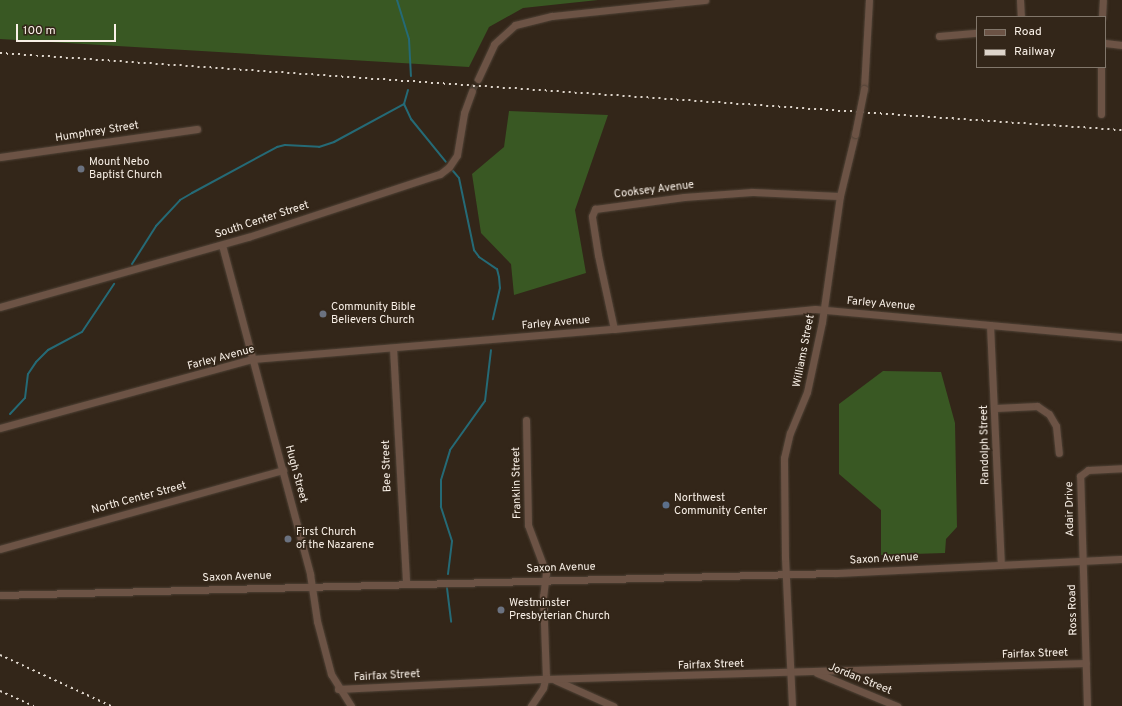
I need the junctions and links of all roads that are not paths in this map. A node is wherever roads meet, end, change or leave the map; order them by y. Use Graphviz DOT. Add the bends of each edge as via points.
graph roads {
  1 [pos="706,0"];
  2 [pos="869,0"];
  3 [pos="1020,0"];
  4 [pos="1103,0"];
  5 [pos="1022,16"];
  6 [pos="1102,16"];
  7 [pos="976,33"];
  8 [pos="940,36"];
  9 [pos="1106,43"];
  10 [pos="1122,44"];
  11 [pos="1101,68"];
  12 [pos="478,79"];
  13 [pos="472,91"];
  14 [pos="1101,114"];
  15 [pos="197,129"];
  16 [pos="0,157"];
  17 [pos="840,196"];
  18 [pos="222,245"];
  19 [pos="0,305"];
  20 [pos="824,309"];
  21 [pos="990,325"];
  22 [pos="614,330"];
  23 [pos="1122,337"];
  24 [pos="392,348"];
  25 [pos="253,360"];
  26 [pos="996,408"];
  27 [pos="526,420"];
  28 [pos="0,428"];
  29 [pos="1059,453"];
  30 [pos="1122,468"];
  31 [pos="283,470"];
  32 [pos="0,549"];
  33 [pos="1122,560"];
  34 [pos="1082,562"];
  35 [pos="1001,565"];
  36 [pos="786,574"];
  37 [pos="544,580"];
  38 [pos="406,584"];
  39 [pos="312,587"];
  40 [pos="0,594"];
  41 [pos="1086,663"];
  42 [pos="815,672"];
  43 [pos="791,673"];
  44 [pos="549,679"];
  45 [pos="338,689"];
  46 [pos="351,706"];
  47 [pos="531,706"];
  48 [pos="613,706"];
  49 [pos="792,706"];
  50 [pos="897,706"];
  51 [pos="1087,706"];
  1 -- 12 [label="street" via="552,16 515,25 494,44"];
  2 -- 17 [label="street, Williams Street, bridge" via="864,89"];
  3 -- 5 [label="street"];
  4 -- 6 [label="street"];
  7 -- 8 [label="street"];
  9 -- 10 [label="street"];
  11 -- 14 [label="street"];
  13 -- 18 [label="street, South Center Street" via="464,113 457,154 449,167 440,174"];
  15 -- 16 [label="street, Humphrey Street"];
  17 -- 20 [label="street, Williams Street"];
  17 -- 22 [label="street, Cooksey Avenue" via="752,192 684,197 595,209 592,216 598,255"];
  18 -- 19 [label="street, South Center Street"];
  18 -- 25 [label="street, Hugh Street"];
  20 -- 21 [label="street, Farley Avenue"];
  20 -- 22 [label="street, Farley Avenue"];
  20 -- 36 [label="street, Williams Street" via="807,392 790,434 784,458"];
  21 -- 23 [label="street, Farley Avenue"];
  21 -- 26 [label="street, Randolph Street"];
  22 -- 24 [label="street, Farley Avenue"];
  24 -- 25 [label="street, Farley Avenue"];
  24 -- 38 [label="street, Bee Street"];
  25 -- 28 [label="street, Farley Avenue"];
  25 -- 31 [label="street, Hugh Street"];
  26 -- 29 [label="street" via="1038,406 1049,414 1056,426"];
  26 -- 35 [label="street, Randolph Street"];
  27 -- 37 [label="street, Franklin Street" via="528,525 545,571"];
  30 -- 34 [label="street, Adair Drive" via="1082,473"];
  31 -- 32 [label="street, North Center Street"];
  31 -- 39 [label="street, Hugh Street"];
  33 -- 34 [label="street, Saxon Avenue"];
  34 -- 35 [label="street, Saxon Avenue"];
  34 -- 41 [label="street, Ross Road"];
  35 -- 36 [label="street, Saxon Avenue"];
  36 -- 37 [label="street, Saxon Avenue"];
  36 -- 43 [label="street, Williams Street"];
  37 -- 38 [label="street, Saxon Avenue"];
  37 -- 44 [label="street, Franklin Street"];
  38 -- 39 [label="street, Saxon Avenue"];
  39 -- 40 [label="street, Saxon Avenue"];
  39 -- 45 [label="street, Hugh Street" via="317,621 331,674"];
  41 -- 42 [label="street, Fairfax Street"];
  41 -- 51 [label="street, Ross Road"];
  42 -- 43 [label="street, Fairfax Street"];
  42 -- 50 [label="street, Jordan Street"];
  43 -- 44 [label="street, Fairfax Street"];
  43 -- 49 [label="street, Williams Street"];
  44 -- 45 [label="street, Fairfax Street"];
  44 -- 47 [label="street"];
  44 -- 48 [label="street"];
  45 -- 46 [label="street, Hugh Street"];
}
